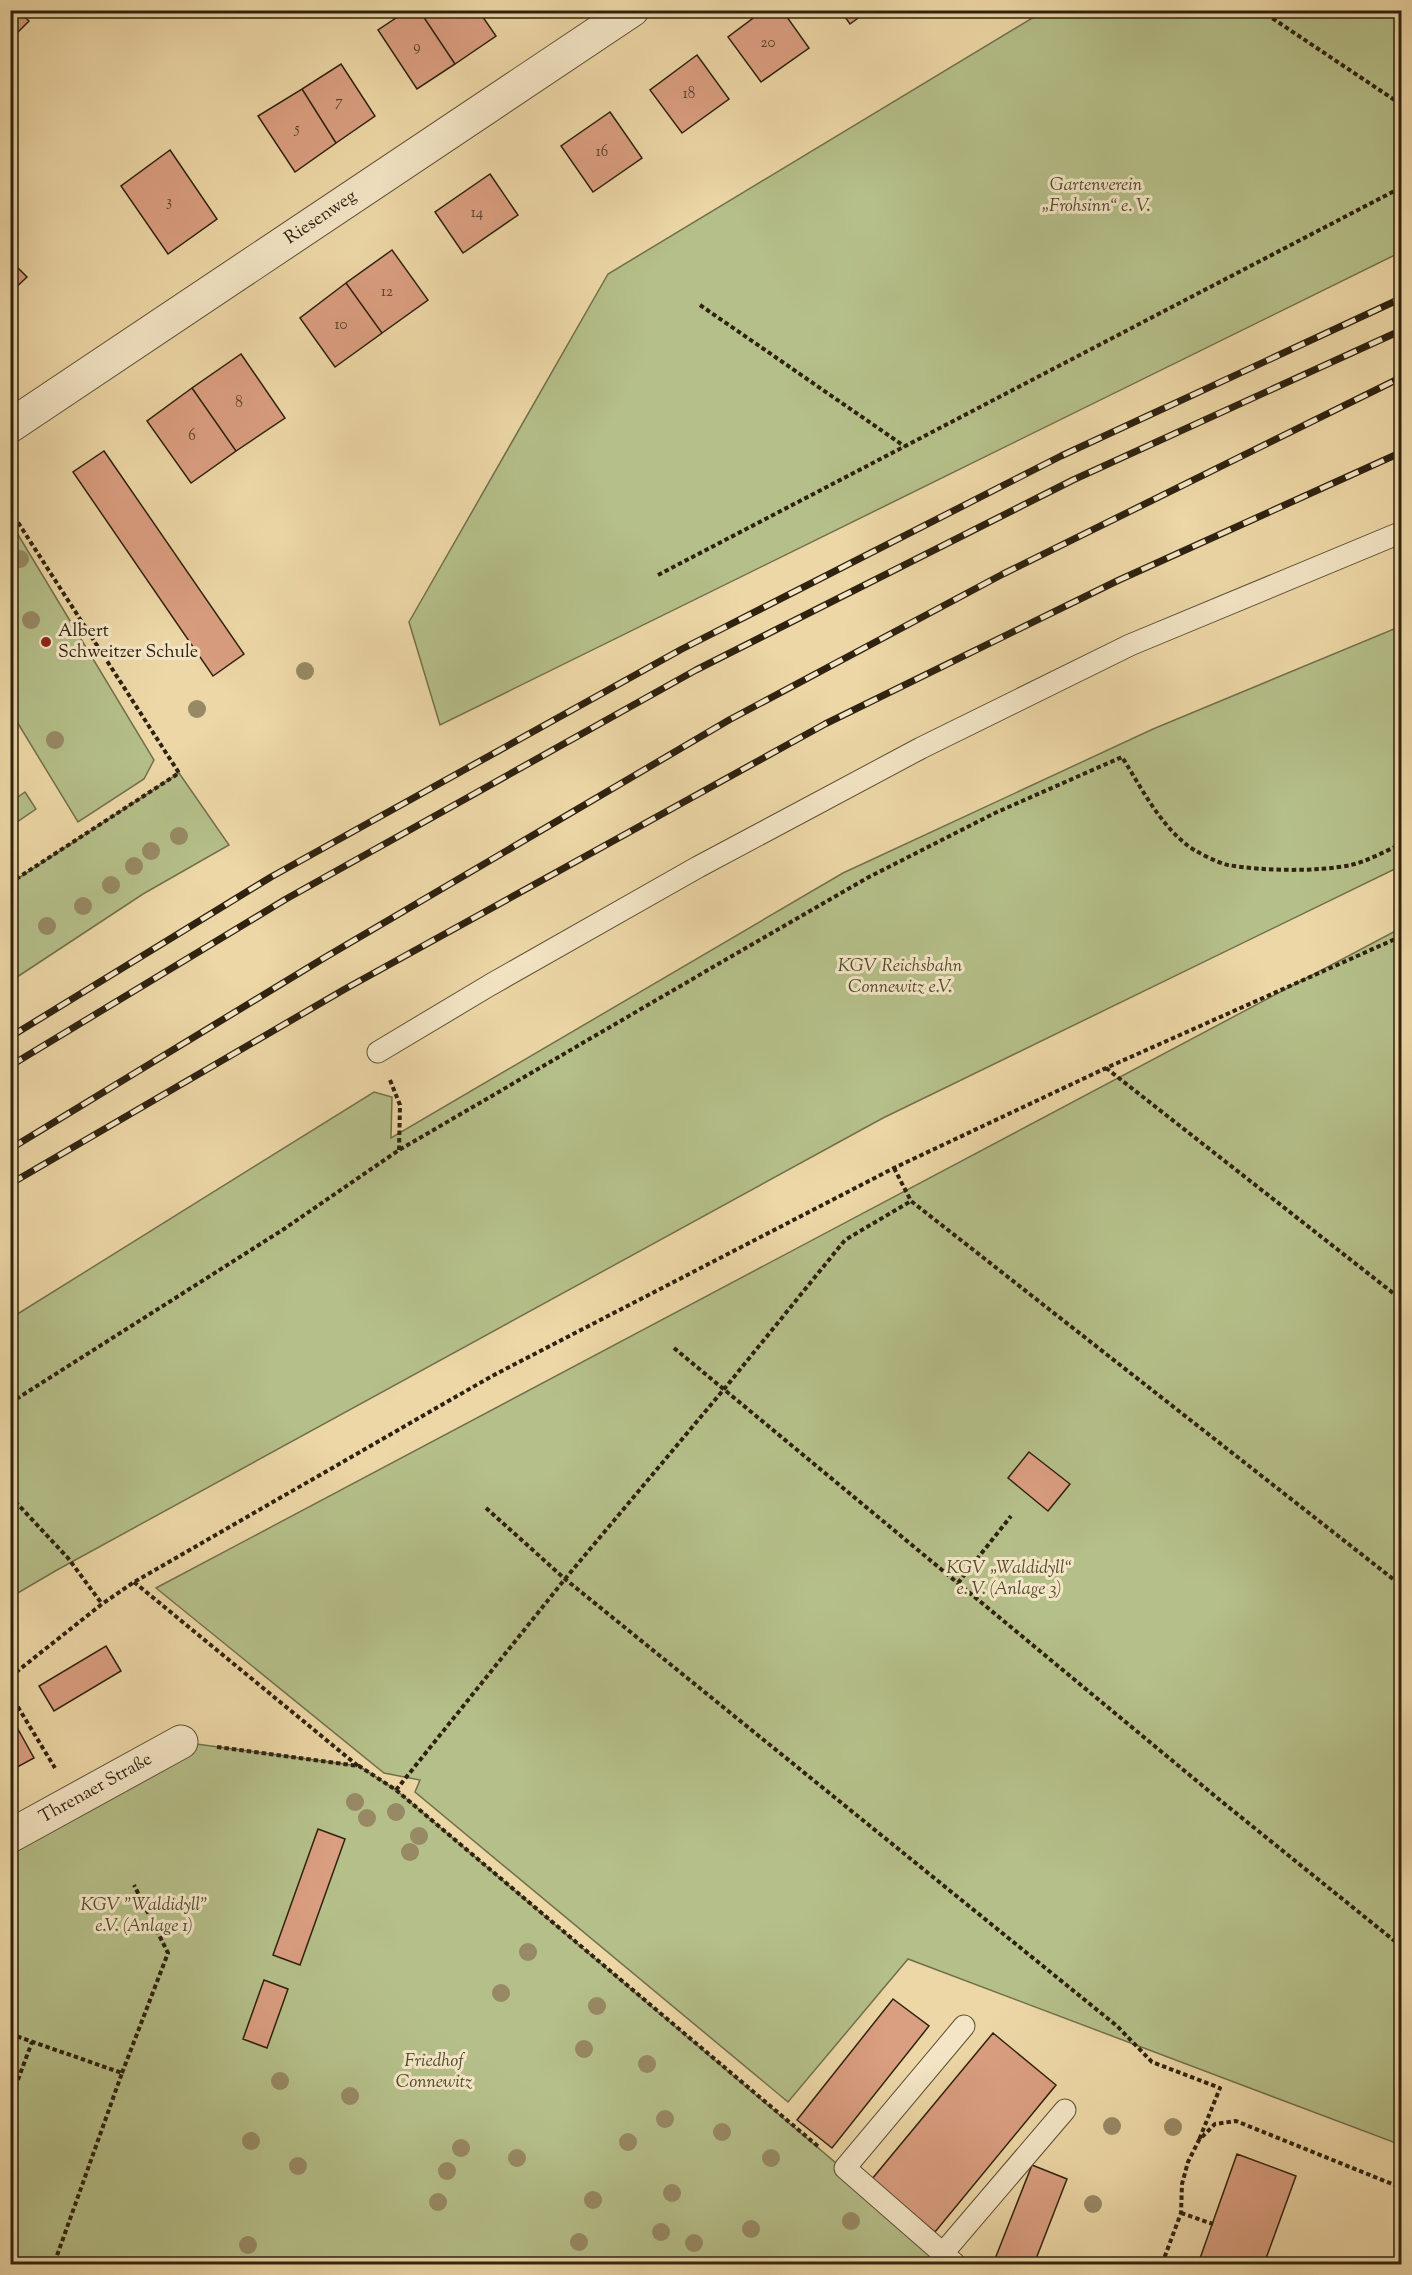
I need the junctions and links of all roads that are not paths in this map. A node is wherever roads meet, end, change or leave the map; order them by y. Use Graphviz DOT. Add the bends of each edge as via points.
graph roads {
  1 [pos="632,10"];
  2 [pos="10,426"];
  3 [pos="1401,532"];
  4 [pos="378,1052"];
  5 [pos="181,1742"];
  6 [pos="10,1836"];
  7 [pos="964,2026"];
  8 [pos="1065,2110"];
  9 [pos="949,2259"];
  1 -- 2 [label="street, Riesenweg"];
  3 -- 4 [label="lane" via="1130,645 921,748 698,867"];
  5 -- 6 [label="street, Threnaer Straße"];
  7 -- 9 [label="lane" via="845,2169"];
  8 -- 9 [label="lane"];
}
